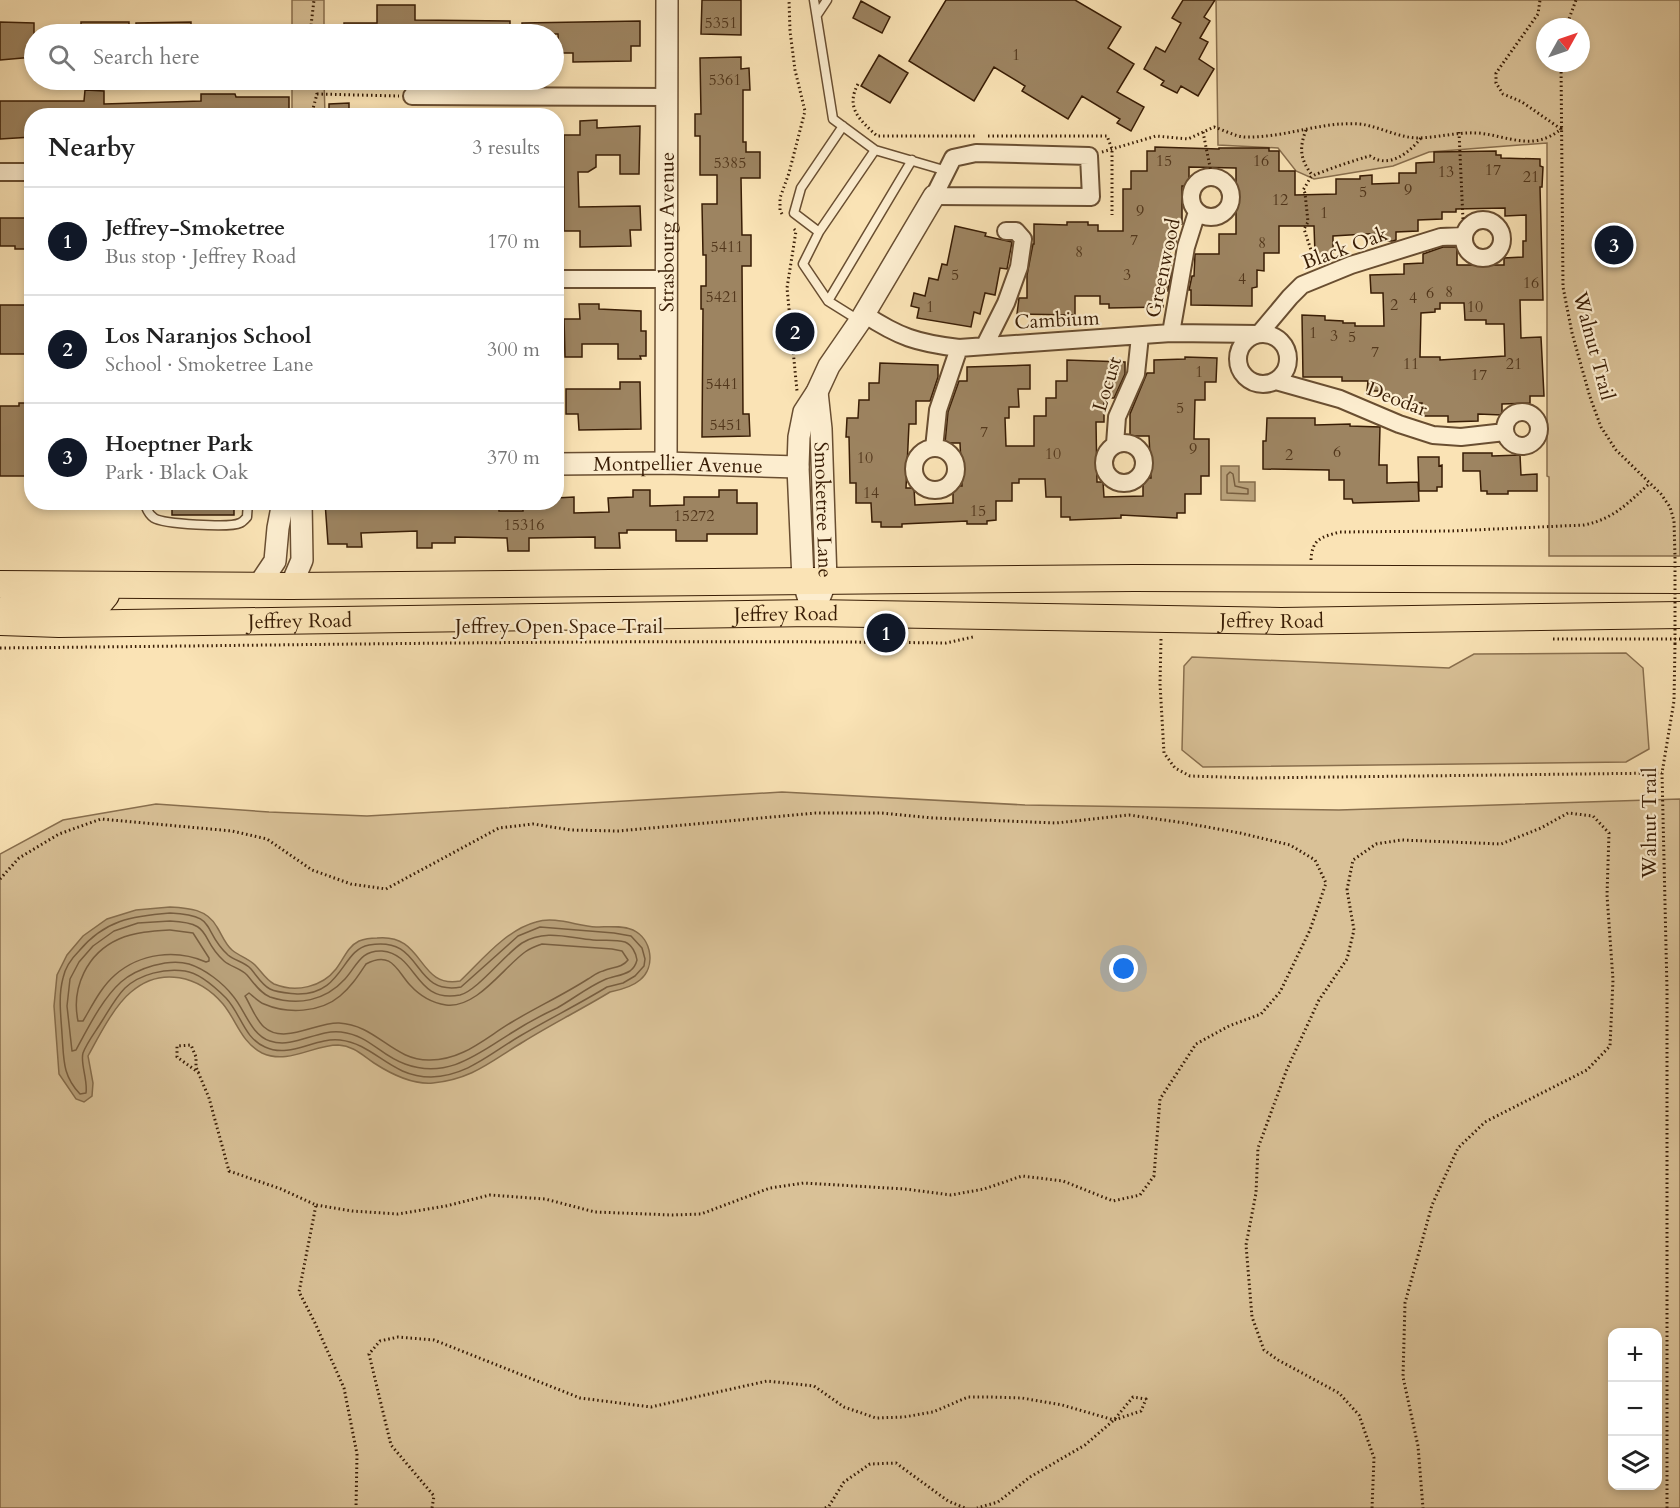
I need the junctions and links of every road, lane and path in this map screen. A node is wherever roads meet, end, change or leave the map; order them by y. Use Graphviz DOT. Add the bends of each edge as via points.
graph roads {
  1 [pos="314,0"];
  2 [pos="667,0"];
  3 [pos="814,0"];
  4 [pos="827,0"];
  5 [pos="1540,0"];
  6 [pos="1576,0"];
  7 [pos="817,15"];
  8 [pos="1569,18"];
  9 [pos="311,24"];
  10 [pos="1562,72"];
  11 [pos="316,90"];
  12 [pos="316,94"];
  13 [pos="412,96"];
  14 [pos="668,97"];
  15 [pos="313,108"];
  16 [pos="843,126"];
  17 [pos="1561,129"];
  18 [pos="1306,130"];
  19 [pos="1203,132"];
  20 [pos="1459,132"];
  21 [pos="1422,137"];
  22 [pos="875,150"];
  23 [pos="1089,156"];
  24 [pos="912,160"];
  25 [pos="947,171"];
  26 [pos="0,172"];
  27 [pos="24,172"];
  28 [pos="1312,175"];
  29 [pos="1212,177"];
  30 [pos="934,196"];
  31 [pos="1197,212"];
  32 [pos="1006,231"];
  33 [pos="819,232"];
  34 [pos="1464,236"];
  35 [pos="1316,263"];
  36 [pos="564,279"];
  37 [pos="668,279"];
  38 [pos="828,301"];
  39 [pos="862,318"];
  40 [pos="1171,333"];
  41 [pos="1259,334"];
  42 [pos="1140,336"];
  43 [pos="985,345"];
  44 [pos="959,348"];
  45 [pos="1276,381"];
  46 [pos="817,393"];
  47 [pos="1505,432"];
  48 [pos="1115,444"];
  49 [pos="934,448"];
  50 [pos="666,463"];
  51 [pos="564,464"];
  52 [pos="798,467"];
  53 [pos="1650,483"];
  54 [pos="147,510"];
  55 [pos="247,510"];
  56 [pos="281,510"];
  57 [pos="301,510"];
  58 [pos="1678,568"];
  59 [pos="1310,579"];
  60 [pos="814,581"];
  61 [pos="0,584"];
  62 [pos="105,585"];
  63 [pos="259,585"];
  64 [pos="291,586"];
  65 [pos="0,611"];
  66 [pos="813,614"];
  67 [pos="1680,615"];
  68 [pos="1160,619"];
  69 [pos="0,622"];
  70 [pos="181,622"];
  71 [pos="976,637"];
  72 [pos="1680,639"];
  73 [pos="1652,640"];
  74 [pos="0,648"];
  75 [pos="1662,773"];
  76 [pos="0,879"];
  77 [pos="199,1073"];
  78 [pos="316,1205"];
  79 [pos="1114,1420"];
  80 [pos="356,1508"];
  81 [pos="432,1508"];
  82 [pos="825,1508"];
  83 [pos="965,1508"];
  84 [pos="977,1508"];
  85 [pos="1372,1508"];
  86 [pos="1423,1508"];
  87 [pos="1667,1508"];
  1 -- 9 [label="path"];
  2 -- 14 [label="street, Strasbourg Avenue"];
  3 -- 7 [label="lane"];
  4 -- 7 [label="lane"];
  5 -- 17 [label="path" via="1538,14 1497,73 1496,83 1503,94"];
  6 -- 8 [label="path"];
  7 -- 16 [label="lane" via="833,119"];
  10 -- 17 [label="path, Walnut Trail"];
  11 -- 12 [label="path"];
  12 -- 13 [label="path"];
  12 -- 15 [label="path"];
  13 -- 14 [label="street"];
  14 -- 37 [label="street, Strasbourg Avenue"];
  16 -- 22 [label="lane"];
  16 -- 33 [label="lane" via="801,188 794,213"];
  17 -- 20 [label="path" via="1551,137 1532,142"];
  17 -- 53 [label="path, Walnut Trail" via="1563,287 1572,333 1601,427 1616,450"];
  18 -- 19 [label="path" via="1242,137 1214,127"];
  18 -- 21 [label="path" via="1340,124 1365,125"];
  18 -- 28 [label="path" via="1300,145 1301,157"];
  19 -- 23 [label="path" via="1188,138 1156,136"];
  19 -- 29 [label="path"];
  20 -- 21 [label="path"];
  20 -- 34 [label="path"];
  21 -- 28 [label="path" via="1411,150 1396,158 1377,161 1370,156 1350,160"];
  22 -- 24 [label="lane"];
  22 -- 33 [label="lane"];
  23 -- 25 [label="street, Smoketree Lane" via="976,153 953,158"];
  23 -- 30 [label="street" via="1091,197"];
  24 -- 25 [label="lane"];
  24 -- 38 [label="lane"];
  25 -- 30 [label="street, Smoketree Lane"];
  26 -- 27 [label="street"];
  28 -- 35 [label="path" via="1303,190 1308,222 1304,229"];
  29 -- 31 [label="street, Greenwood" via="1200,180 1192,189 1191,201"];
  29 -- 31 [label="street, Greenwood" via="1224,182 1231,201 1217,216"];
  30 -- 39 [label="street, Smoketree Lane"];
  31 -- 40 [label="street, Greenwood" via="1185,247"];
  32 -- 43 [label="street" via="1016,231 1023,239 1019,267"];
  33 -- 38 [label="lane" via="803,264"];
  34 -- 41 [label="street, Black Oak" via="1441,237 1302,285"];
  36 -- 37 [label="street"];
  37 -- 50 [label="street, Strasbourg Avenue"];
  38 -- 39 [label="lane"];
  39 -- 44 [label="street, Cambium" via="898,335"];
  39 -- 46 [label="street, Smoketree Lane" via="829,366"];
  40 -- 41 [label="street, Cambium"];
  40 -- 42 [label="street, Cambium"];
  41 -- 45 [label="street" via="1275,337 1287,350 1287,368"];
  41 -- 45 [label="street, Deodar" via="1240,347 1237,363 1251,382 1260,385"];
  42 -- 43 [label="street, Cambium"];
  42 -- 48 [label="street, Locust" via="1136,374 1117,417"];
  43 -- 44 [label="street, Cambium"];
  44 -- 49 [label="street" via="938,410"];
  45 -- 47 [label="street, Deodar" via="1340,399 1433,435 1461,437"];
  46 -- 52 [label="street, Smoketree Lane" via="804,412"];
  46 -- 60 [label="street, Smoketree Lane" via="821,429"];
  50 -- 51 [label="street, Montpellier Avenue"];
  50 -- 52 [label="street, Montpellier Avenue"];
  52 -- 60 [label="street, Smoketree Lane"];
  53 -- 58 [label="path, Walnut Trail" via="1672,514"];
  53 -- 59 [label="path" via="1612,516 1584,525 1340,532 1326,536 1312,547"];
  54 -- 55 [label="lane" via="153,518 166,523 222,525 239,524 247,517"];
  56 -- 63 [label="street" via="275,561"];
  57 -- 64 [label="street" via="302,560"];
  58 -- 59 [label="main road, Jeffrey Road" via="1385,581"];
  58 -- 75 [label="path, Walnut Trail, bridge" via="1674,701"];
  59 -- 60 [label="main road, Jeffrey Road"];
  60 -- 64 [label="main road, Jeffrey Road"];
  60 -- 66 [label="street, Smoketree Lane"];
  61 -- 62 [label="main road, Jeffrey Road"];
  62 -- 63 [label="main road, Jeffrey Road"];
  62 -- 65 [label="main road" via="106,595 101,601"];
  63 -- 64 [label="main road, Jeffrey Road"];
  64 -- 70 [label="main road" via="288,597 280,603 212,604"];
  66 -- 68 [label="main road, Jeffrey Road"];
  66 -- 70 [label="main road, Jeffrey Road"];
  67 -- 68 [label="main road, Jeffrey Road" via="1380,621"];
  68 -- 75 [label="path" via="1164,753 1175,768 1190,776"];
  69 -- 70 [label="main road, Jeffrey Road"];
  71 -- 74 [label="path, Jeffrey Open Space Trail" via="946,643 762,640"];
  72 -- 73 [label="path"];
  75 -- 87 [label="path, Walnut Trail"];
  76 -- 78 [label="path" via="19,858 59,834 101,819 232,831 267,839 312,870 351,884 386,889 499,828 532,824 618,831 816,813 881,813 1056,823 1129,815 1185,823 1290,845 1315,860 1326,883 1310,930 1280,992 1261,1014 1196,1044 1160,1099 1154,1176 1140,1195 1113,1201 1063,1181 1022,1176 951,1195 804,1183 770,1188 701,1214 595,1212 545,1199 490,1195 398,1214"];
  77 -- 77 [label="path" via="191,1045 177,1046 177,1057"];
  77 -- 78 [label="path" via="229,1171"];
  78 -- 80 [label="path" via="299,1292 344,1388 357,1454"];
  79 -- 79 [label="path" via="1141,1411 1146,1399 1133,1397"];
  79 -- 81 [label="path" via="1062,1405 991,1396 968,1397 933,1412 876,1418 844,1407 814,1386 767,1381 651,1407 580,1398 434,1340 398,1337 380,1341 369,1354 391,1445 434,1496"];
  79 -- 84 [label="path" via="1085,1445 1030,1477 998,1502"];
  82 -- 83 [label="path" via="844,1482 870,1464 896,1463 948,1501"];
  85 -- 86 [label="path" via="1374,1458 1359,1415 1339,1393 1264,1350 1252,1317 1246,1245 1256,1193 1258,1148 1287,1069 1319,1000 1347,959 1354,930 1347,890 1353,860 1376,844 1401,840 1501,844 1568,813 1593,816 1609,833 1607,895 1613,980 1610,1046 1587,1070 1485,1122 1458,1148 1432,1204 1405,1303 1403,1377 1418,1446"];
}
